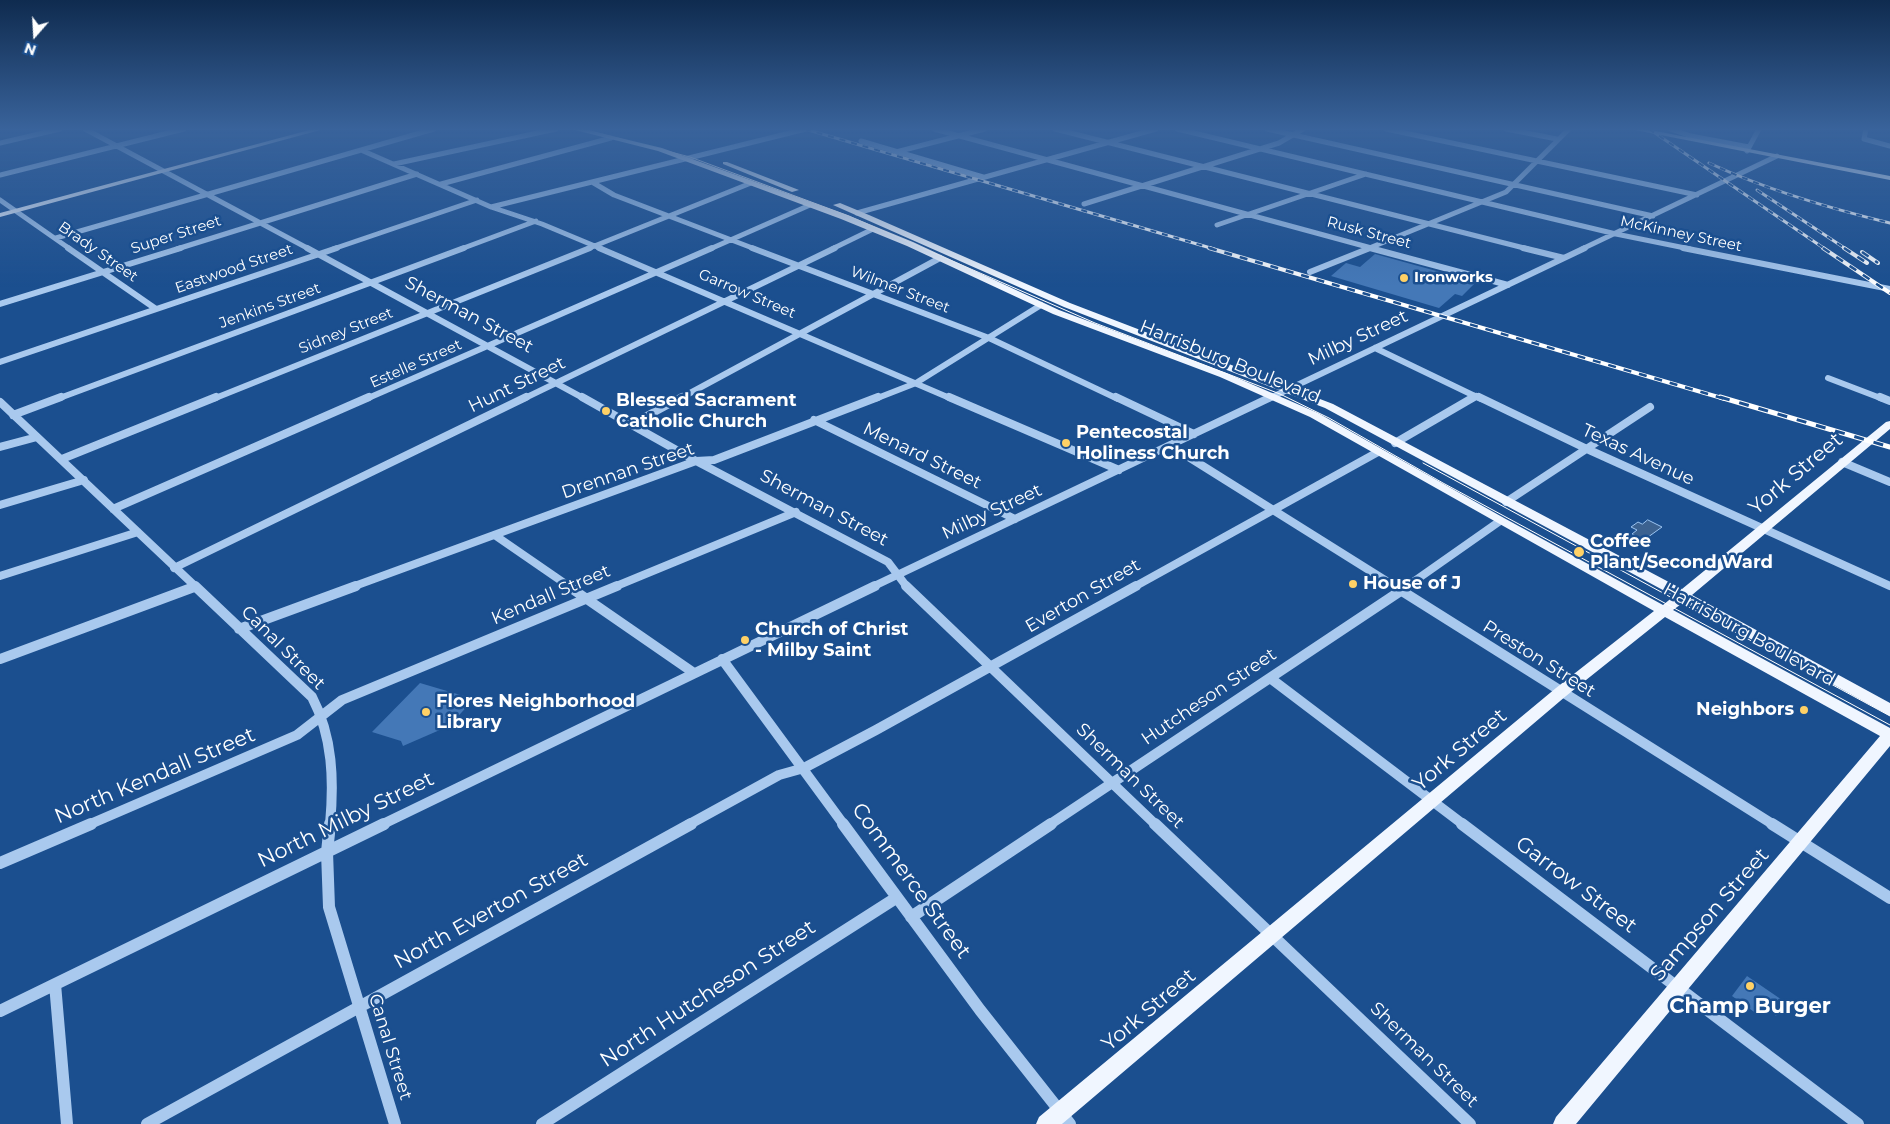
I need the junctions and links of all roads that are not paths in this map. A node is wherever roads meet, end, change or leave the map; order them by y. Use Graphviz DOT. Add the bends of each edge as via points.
graph roads {
  1 [pos="98,181"];
  2 [pos="128,181"];
  3 [pos="181,181"];
  4 [pos="253,181"];
  5 [pos="392,181"];
  6 [pos="435,181"];
  7 [pos="450,181"];
  8 [pos="773,181"];
  9 [pos="968,181"];
  10 [pos="1129,181"];
  11 [pos="1154,181"];
  12 [pos="1262,181"];
  13 [pos="1345,181"];
  14 [pos="1396,181"];
  15 [pos="1498,181"];
  16 [pos="1518,181"];
  17 [pos="1634,181"];
  18 [pos="1725,181"];
  19 [pos="592,182"];
  20 [pos="751,182"];
  21 [pos="441,184"];
  22 [pos="1143,185"];
  23 [pos="1514,185"];
  24 [pos="1310,194"];
  25 [pos="206,195"];
  26 [pos="1697,195"];
  27 [pos="0,200"];
  28 [pos="477,200"];
  29 [pos="1480,202"];
  30 [pos="1084,204"];
  31 [pos="8,205"];
  32 [pos="810,205"];
  33 [pos="0,207"];
  34 [pos="491,207"];
  35 [pos="17,211"];
  36 [pos="857,213"];
  37 [pos="1249,214"];
  38 [pos="0,215"];
  39 [pos="668,215"];
  40 [pos="1653,216"];
  41 [pos="536,221"];
  42 [pos="257,223"];
  43 [pos="1427,223"];
  44 [pos="1217,225"];
  45 [pos="873,229"];
  46 [pos="1616,234"];
  47 [pos="56,238"];
  48 [pos="732,239"];
  49 [pos="593,245"];
  50 [pos="1370,247"];
  51 [pos="317,254"];
  52 [pos="940,258"];
  53 [pos="1564,258"];
  54 [pos="798,265"];
  55 [pos="105,271"];
  56 [pos="655,272"];
  57 [pos="1310,272"];
  58 [pos="371,282"];
  59 [pos="1508,285"];
  60 [pos="1890,289"];
  61 [pos="874,293"];
  62 [pos="723,301"];
  63 [pos="0,304"];
  64 [pos="1041,305"];
  65 [pos="156,308"];
  66 [pos="427,312"];
  67 [pos="799,334"];
  68 [pos="989,338"];
  69 [pos="488,345"];
  70 [pos="1375,348"];
  71 [pos="0,362"];
  72 [pos="1828,378"];
  73 [pos="557,382"];
  74 [pos="916,383"];
  75 [pos="1290,389"];
  76 [pos="1274,396"];
  77 [pos="1476,396"];
  78 [pos="1890,401"];
  79 [pos="0,402"];
  80 [pos="1650,407"];
  81 [pos="13,415"];
  82 [pos="814,420"];
  83 [pos="632,424"];
  84 [pos="1890,424"];
  85 [pos="1194,434"];
  86 [pos="37,437"];
  87 [pos="1396,443"];
  88 [pos="1170,446"];
  89 [pos="0,447"];
  90 [pos="1587,448"];
  91 [pos="1378,452"];
  92 [pos="62,459"];
  93 [pos="696,461"];
  94 [pos="1842,462"];
  95 [pos="1119,470"];
  96 [pos="84,480"];
  97 [pos="1890,482"];
  98 [pos="1506,502"];
  99 [pos="0,505"];
  100 [pos="113,509"];
  101 [pos="1272,510"];
  102 [pos="796,512"];
  103 [pos="1015,520"];
  104 [pos="1500,520"];
  105 [pos="1765,528"];
  106 [pos="138,532"];
  107 [pos="496,536"];
  108 [pos="174,568"];
  109 [pos="0,576"];
  110 [pos="898,576"];
  111 [pos="1890,586"];
  112 [pos="194,588"];
  113 [pos="1401,590"];
  114 [pos="1682,596"];
  115 [pos="586,598"];
  116 [pos="1665,610"];
  117 [pos="239,629"];
  118 [pos="0,659"];
  119 [pos="722,659"];
  120 [pos="709,666"];
  121 [pos="991,668"];
  122 [pos="694,673"];
  123 [pos="1270,678"];
  124 [pos="1561,692"];
  125 [pos="1890,710"];
  126 [pos="322,716"];
  127 [pos="1890,735"];
  128 [pos="804,768"];
  129 [pos="1112,783"];
  130 [pos="1432,802"];
  131 [pos="1801,843"];
  132 [pos="327,852"];
  133 [pos="0,863"];
  134 [pos="896,898"];
  135 [pos="1890,898"];
  136 [pos="911,918"];
  137 [pos="1272,934"];
  138 [pos="55,984"];
  139 [pos="1677,987"];
  140 [pos="358,1006"];
  141 [pos="0,1011"];
  142 [pos="1059,1120"];
  143 [pos="68,1124"];
  144 [pos="147,1124"];
  145 [pos="395,1124"];
  146 [pos="542,1124"];
  147 [pos="1470,1124"];
  148 [pos="1563,1124"];
  149 [pos="1858,1124"];
  1 -- 31 [label="main road"];
  2 -- 35 [label="main road"];
  3 -- 25 [label="street, Sherman Street"];
  4 -- 25 [label="street"];
  5 -- 42 [label="street, Super Street"];
  6 -- 21 [label="street, Garrow Street"];
  7 -- 21 [label="street"];
  8 -- 36 [label="main road, Harrisburg Boulevard"];
  9 -- 36 [label="street"];
  10 -- 22 [label="street, Rusk Street"];
  11 -- 22 [label="street"];
  12 -- 24 [label="street"];
  13 -- 24 [label="street"];
  14 -- 29 [label="street, McKinney Street"];
  15 -- 23 [label="street"];
  16 -- 23 [label="street"];
  17 -- 26 [label="street"];
  18 -- 26 [label="street, Milby Street"];
  19 -- 34 [label="street"];
  19 -- 39 [label="street, Wilmer Street" via="614,195"];
  20 -- 32 [label="main road, Harrisburg Boulevard"];
  20 -- 39 [label="street, Sidney Street"];
  21 -- 28 [label="street, Garrow Street"];
  22 -- 30 [label="street"];
  22 -- 37 [label="street, Rusk Street"];
  23 -- 29 [label="street" via="1506,192"];
  23 -- 40 [label="street"];
  24 -- 37 [label="street"];
  24 -- 43 [label="street"];
  25 -- 42 [label="street, Sherman Street"];
  25 -- 47 [label="street"];
  26 -- 40 [label="street, Milby Street"];
  27 -- 31 [label="street, Brady Street"];
  28 -- 34 [label="street, Garrow Street"];
  28 -- 51 [label="street, Eastwood Street"];
  29 -- 43 [label="street"];
  29 -- 46 [label="street, McKinney Street"];
  31 -- 33 [label="main road"];
  31 -- 35 [label="street, Brady Street"];
  32 -- 45 [label="main road, Harrisburg Boulevard"];
  32 -- 48 [label="street, Estelle Street"];
  34 -- 41 [label="street, Garrow Street"];
  35 -- 38 [label="main road"];
  35 -- 47 [label="street, Brady Street"];
  36 -- 75 [label="main road, Harrisburg Boulevard" via="921,238 1066,304"];
  37 -- 44 [label="street"];
  37 -- 50 [label="street, Rusk Street"];
  39 -- 48 [label="street, Wilmer Street"];
  39 -- 49 [label="street, Sidney Street"];
  40 -- 46 [label="street, Milby Street"];
  41 -- 49 [label="street, Garrow Street"];
  41 -- 58 [label="street, Jenkins Street"];
  42 -- 51 [label="street, Sherman Street"];
  42 -- 55 [label="street, Super Street"];
  43 -- 50 [label="street"];
  43 -- 53 [label="street"];
  45 -- 52 [label="main road, Harrisburg Boulevard"];
  45 -- 54 [label="street, Hunt Street"];
  46 -- 53 [label="street, Milby Street"];
  46 -- 60 [label="street, McKinney Street"];
  47 -- 55 [label="street, Brady Street"];
  48 -- 54 [label="street, Wilmer Street"];
  48 -- 56 [label="street, Estelle Street"];
  49 -- 56 [label="street, Garrow Street"];
  49 -- 66 [label="street, Sidney Street"];
  50 -- 57 [label="street"];
  50 -- 59 [label="street, Rusk Street"];
  51 -- 58 [label="street, Sherman Street"];
  51 -- 65 [label="street, Eastwood Street"];
  52 -- 61 [label="street"];
  52 -- 64 [label="main road, Harrisburg Boulevard"];
  53 -- 59 [label="street, Milby Street"];
  54 -- 61 [label="street, Wilmer Street"];
  54 -- 62 [label="street, Hunt Street"];
  55 -- 63 [label="street, Super Street"];
  55 -- 65 [label="street, Brady Street"];
  56 -- 62 [label="street, Garrow Street"];
  56 -- 69 [label="street, Estelle Street"];
  58 -- 66 [label="street, Sherman Street"];
  58 -- 81 [label="street, Jenkins Street"];
  59 -- 70 [label="street, Milby Street"];
  61 -- 67 [label="street"];
  61 -- 68 [label="street, Wilmer Street"];
  62 -- 67 [label="street, Garrow Street"];
  62 -- 73 [label="street, Hunt Street"];
  64 -- 68 [label="street, Drennan Street"];
  64 -- 76 [label="main road, Harrisburg Boulevard"];
  65 -- 71 [label="street, Eastwood Street"];
  66 -- 69 [label="street, Sherman Street"];
  66 -- 92 [label="street, Sidney Street"];
  67 -- 74 [label="street, Garrow Street"];
  67 -- 83 [label="street"];
  68 -- 74 [label="street, Drennan Street"];
  68 -- 85 [label="street, Wilmer Street"];
  69 -- 73 [label="street, Sherman Street"];
  69 -- 100 [label="street, Estelle Street"];
  70 -- 75 [label="street, Milby Street"];
  70 -- 77 [label="street, Texas Avenue"];
  72 -- 78 [label="street"];
  73 -- 83 [label="street, Sherman Street"];
  73 -- 108 [label="street, Hunt Street"];
  74 -- 82 [label="street, Drennan Street"];
  74 -- 95 [label="street, Garrow Street"];
  75 -- 76 [label="street, Milby Street"];
  75 -- 87 [label="main road, Harrisburg Boulevard" via="1329,406"];
  76 -- 85 [label="street, Milby Street"];
  76 -- 91 [label="main road, Harrisburg Boulevard"];
  77 -- 87 [label="street"];
  77 -- 90 [label="street, Texas Avenue"];
  79 -- 81 [label="street, Canal Street"];
  80 -- 90 [label="street"];
  81 -- 86 [label="street, Canal Street"];
  82 -- 93 [label="street, Drennan Street" via="714,460"];
  82 -- 103 [label="street, Menard Street"];
  83 -- 93 [label="street, Sherman Street"];
  84 -- 94 [label="main road, York Street"];
  85 -- 88 [label="street, Milby Street"];
  86 -- 89 [label="street"];
  86 -- 92 [label="street, Canal Street"];
  87 -- 98 [label="main road, Harrisburg Boulevard"];
  88 -- 95 [label="street, Milby Street"];
  88 -- 101 [label="street, Preston Street"];
  90 -- 98 [label="street"];
  90 -- 105 [label="street, Texas Avenue"];
  91 -- 101 [label="street, Everton Street"];
  91 -- 104 [label="main road, Harrisburg Boulevard"];
  92 -- 96 [label="street, Canal Street"];
  93 -- 102 [label="street, Sherman Street"];
  93 -- 107 [label="street, Drennan Street"];
  94 -- 97 [label="street"];
  94 -- 105 [label="main road, York Street"];
  95 -- 103 [label="street, Milby Street"];
  96 -- 99 [label="street"];
  96 -- 100 [label="street, Canal Street"];
  98 -- 114 [label="main road, Harrisburg Boulevard"];
  100 -- 106 [label="street, Canal Street"];
  101 -- 113 [label="street, Preston Street"];
  101 -- 121 [label="street, Everton Street"];
  102 -- 110 [label="street, Sherman Street" via="888,562"];
  102 -- 115 [label="street, Kendall Street"];
  103 -- 110 [label="street, Milby Street"];
  104 -- 113 [label="street, Hutcheson Street"];
  104 -- 116 [label="main road, Harrisburg Boulevard"];
  105 -- 111 [label="street, Texas Avenue"];
  105 -- 114 [label="main road, York Street"];
  106 -- 108 [label="street, Canal Street"];
  106 -- 109 [label="street"];
  107 -- 115 [label="street"];
  107 -- 117 [label="street, Drennan Street"];
  108 -- 112 [label="street, Canal Street"];
  110 -- 119 [label="street, Milby Street"];
  110 -- 121 [label="street, Sherman Street"];
  112 -- 117 [label="street, Canal Street"];
  112 -- 118 [label="street"];
  113 -- 123 [label="street, Hutcheson Street"];
  113 -- 124 [label="street, Preston Street"];
  114 -- 116 [label="main road, York Street"];
  114 -- 125 [label="main road, Harrisburg Boulevard"];
  115 -- 122 [label="street"];
  115 -- 126 [label="street, Kendall Street" via="342,700"];
  116 -- 124 [label="main road, York Street"];
  116 -- 127 [label="main road, Harrisburg Boulevard"];
  117 -- 126 [label="street, Canal Street" via="312,697"];
  119 -- 120 [label="street, Milby Street"];
  119 -- 128 [label="street, Commerce Street"];
  120 -- 122 [label="street, North Milby Street"];
  121 -- 128 [label="street, Everton Street"];
  121 -- 129 [label="street, Sherman Street"];
  122 -- 132 [label="street, North Milby Street"];
  123 -- 129 [label="street, Hutcheson Street"];
  123 -- 130 [label="street, Garrow Street"];
  124 -- 130 [label="main road, York Street"];
  124 -- 131 [label="street, Preston Street"];
  126 -- 132 [label="street, Canal Street" via="331,756 333,795"];
  126 -- 133 [label="street, North Kendall Street" via="297,735"];
  127 -- 131 [label="main road, Sampson Street"];
  128 -- 134 [label="street, Commerce Street"];
  128 -- 140 [label="street, North Everton Street" via="779,775"];
  129 -- 136 [label="street, Hutcheson Street"];
  129 -- 137 [label="street, Sherman Street"];
  130 -- 137 [label="main road, York Street"];
  130 -- 139 [label="street, Garrow Street"];
  131 -- 135 [label="street, Preston Street"];
  131 -- 139 [label="main road, Sampson Street"];
  132 -- 138 [label="street, North Milby Street"];
  132 -- 140 [label="street, Canal Street" via="329,907"];
  134 -- 136 [label="street, Commerce Street"];
  134 -- 146 [label="street, North Hutcheson Street"];
  136 -- 142 [label="street, Commerce Street"];
  137 -- 142 [label="main road, York Street"];
  137 -- 147 [label="street, Sherman Street"];
  138 -- 141 [label="street, North Milby Street"];
  138 -- 143 [label="street"];
  139 -- 148 [label="main road, Sampson Street"];
  139 -- 149 [label="street, Garrow Street"];
  140 -- 144 [label="street, North Everton Street"];
  140 -- 145 [label="street, Canal Street"];
}
